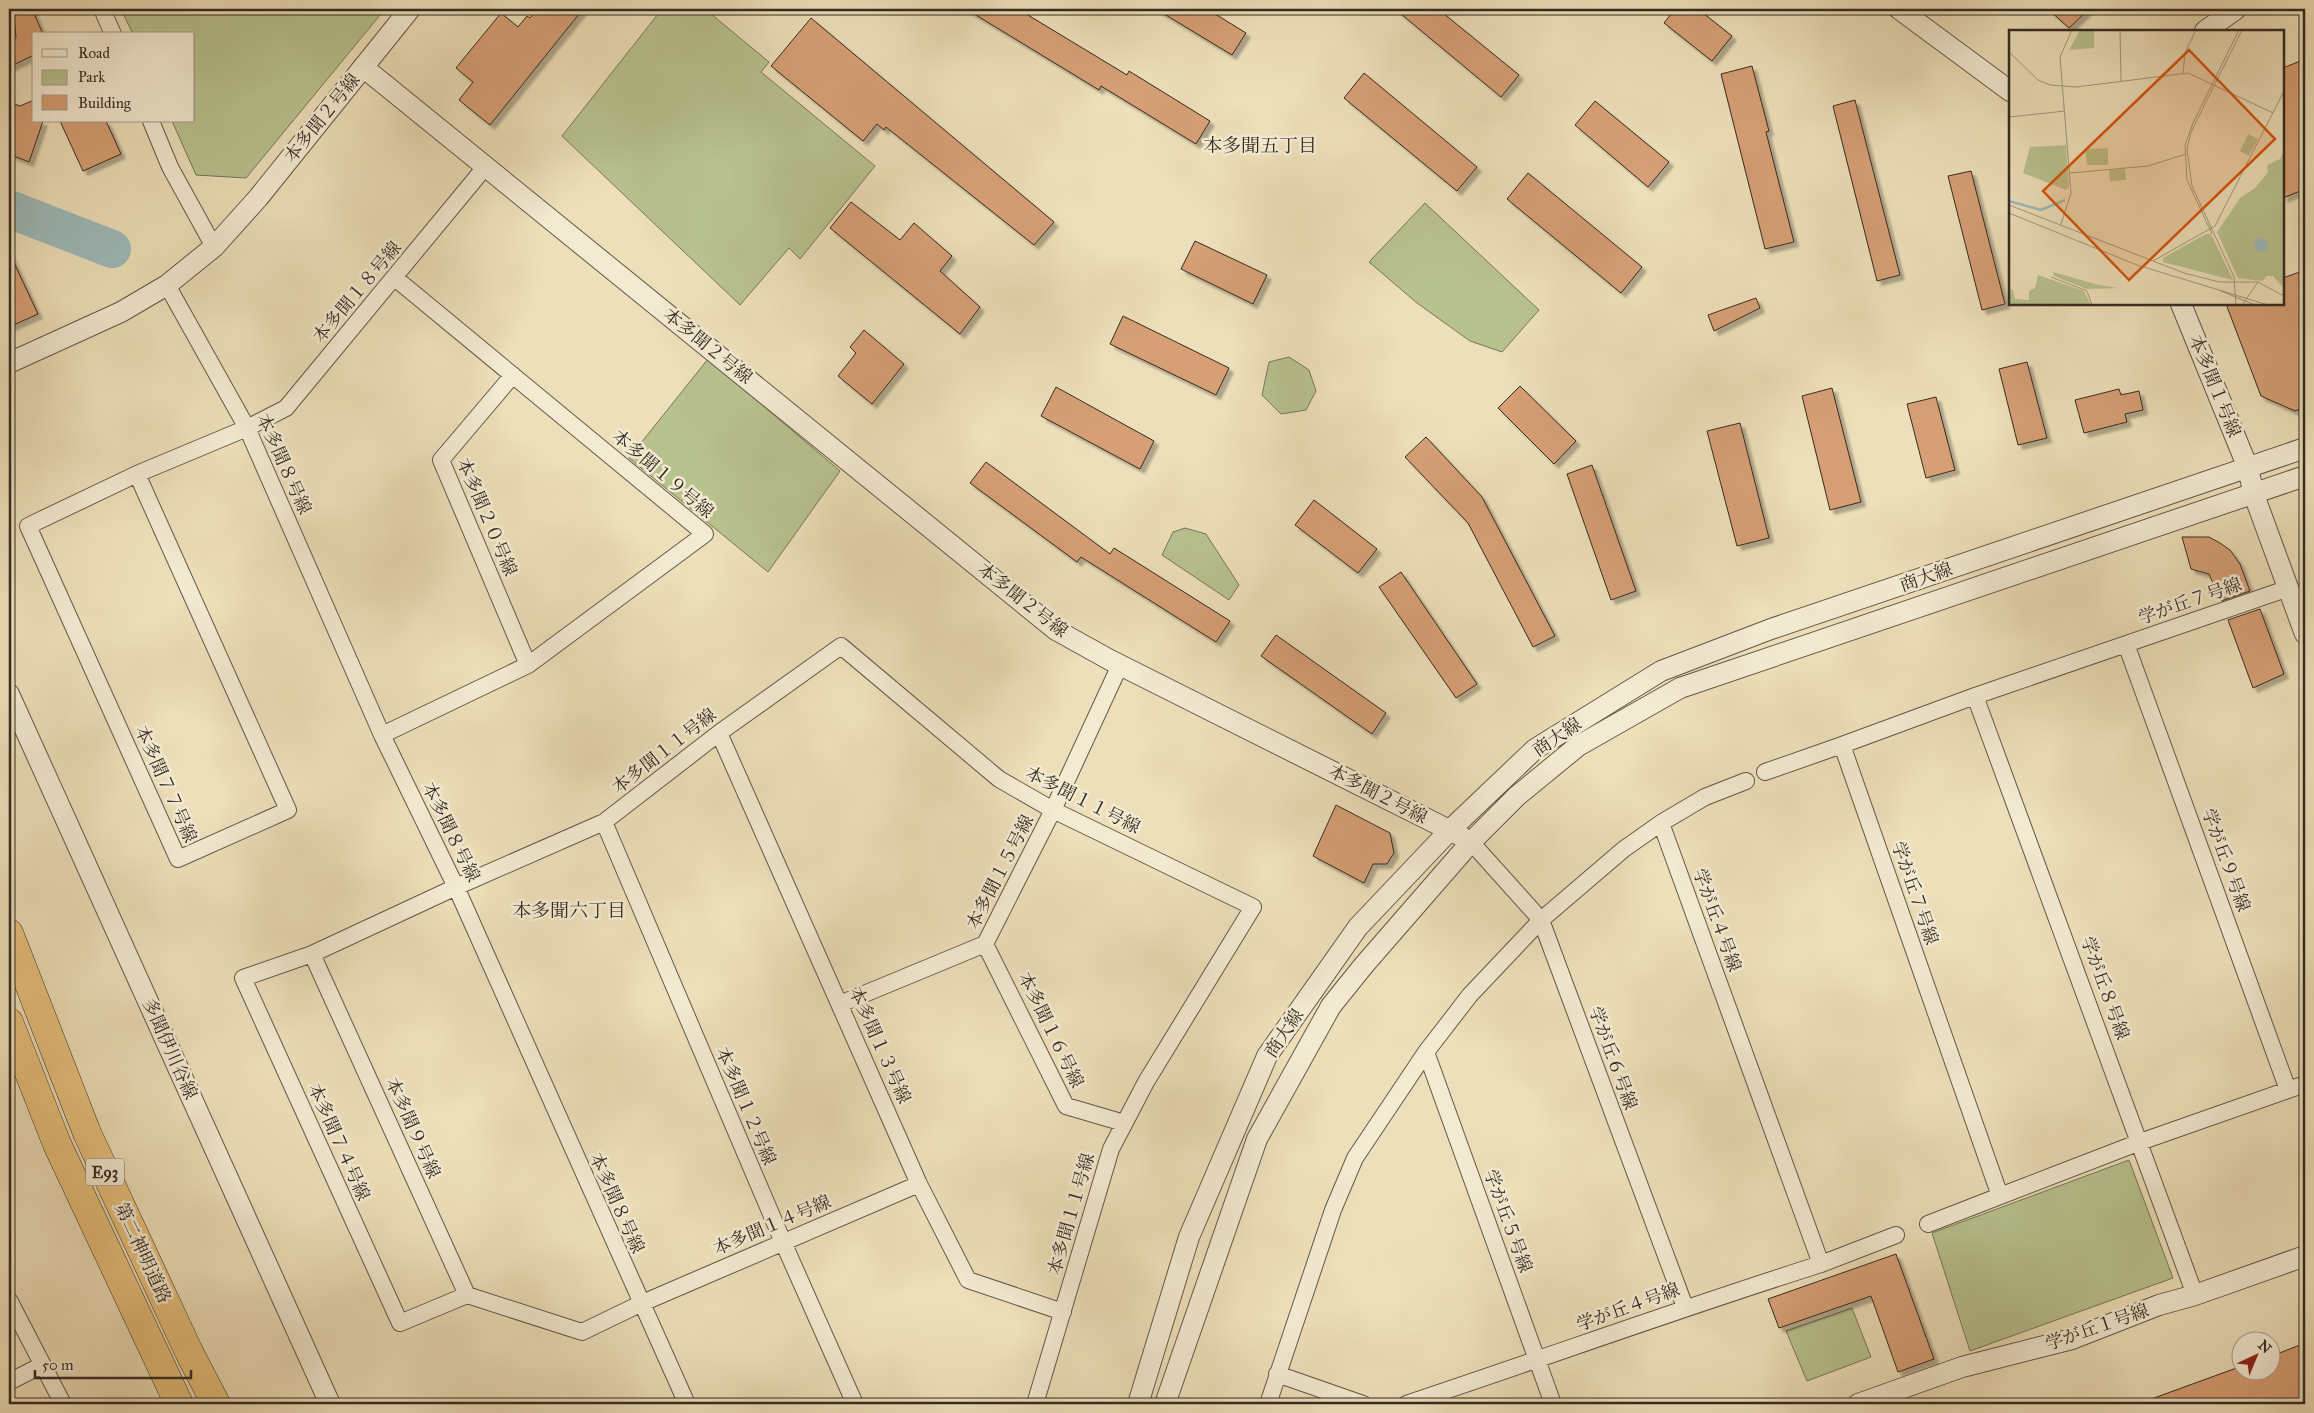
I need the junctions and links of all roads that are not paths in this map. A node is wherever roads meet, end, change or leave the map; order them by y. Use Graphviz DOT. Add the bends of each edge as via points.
graph roads {
  1 [pos="102,9"];
  2 [pos="410,9"];
  3 [pos="1899,9"];
  4 [pos="2236,9"];
  5 [pos="2206,30"];
  6 [pos="112,32"];
  7 [pos="363,67"];
  8 [pos="2009,90"];
  9 [pos="151,122"];
  10 [pos="486,166"];
  11 [pos="214,247"];
  12 [pos="395,278"];
  13 [pos="167,284"];
  14 [pos="2181,305"];
  15 [pos="9,363"];
  16 [pos="513,375"];
  17 [pos="247,428"];
  18 [pos="2305,448"];
  19 [pos="2248,468"];
  20 [pos="137,474"];
  21 [pos="2305,476"];
  22 [pos="2254,495"];
  23 [pos="2289,588"];
  24 [pos="2305,634"];
  25 [pos="2126,644"];
  26 [pos="528,665"];
  27 [pos="1120,665"];
  28 [pos="9,694"];
  29 [pos="1975,696"];
  30 [pos="719,733"];
  31 [pos="382,735"];
  32 [pos="1842,745"];
  33 [pos="1765,772"];
  34 [pos="1746,781"];
  35 [pos="1053,810"];
  36 [pos="604,822"];
  37 [pos="1661,823"];
  38 [pos="1450,830"];
  39 [pos="1471,842"];
  40 [pos="456,887"];
  41 [pos="1541,920"];
  42 [pos="9,933"];
  43 [pos="986,944"];
  44 [pos="312,954"];
  45 [pos="840,1004"];
  46 [pos="9,1022"];
  47 [pos="1426,1052"];
  48 [pos="2305,1084"];
  49 [pos="2288,1090"];
  50 [pos="1124,1123"];
  51 [pos="2140,1142"];
  52 [pos="919,1184"];
  53 [pos="2000,1196"];
  54 [pos="1928,1224"];
  55 [pos="1896,1235"];
  56 [pos="783,1242"];
  57 [pos="2305,1256"];
  58 [pos="1821,1264"];
  59 [pos="467,1295"];
  60 [pos="2195,1295"];
  61 [pos="9,1300"];
  62 [pos="640,1304"];
  63 [pos="1684,1307"];
  64 [pos="1064,1312"];
  65 [pos="1537,1360"];
  66 [pos="42,1365"];
  67 [pos="1278,1374"];
  68 [pos="9,1382"];
  69 [pos="63,1404"];
  70 [pos="179,1404"];
  71 [pos="216,1404"];
  72 [pos="330,1404"];
  73 [pos="687,1404"];
  74 [pos="855,1404"];
  75 [pos="1035,1404"];
  76 [pos="1138,1404"];
  77 [pos="1165,1404"];
  78 [pos="1268,1404"];
  79 [pos="1362,1404"];
  80 [pos="1406,1404"];
  81 [pos="1553,1404"];
  82 [pos="1858,1404"];
  1 -- 6 [label="street"];
  2 -- 7 [label="street"];
  3 -- 8 [label="street"];
  4 -- 5 [label="street"];
  7 -- 10 [label="street, 本多聞２号線"];
  7 -- 11 [label="street, 本多聞２号線" via="258,198"];
  9 -- 11 [label="street" via="170,167"];
  10 -- 12 [label="street, 本多聞１８号線"];
  10 -- 27 [label="street, 本多聞２号線" via="1056,630"];
  11 -- 13 [label="street, 本多聞２号線"];
  12 -- 16 [label="street, 本多聞１９号線"];
  12 -- 17 [label="street, 本多聞１８号線" via="286,408"];
  13 -- 15 [label="street, 本多聞２号線" via="122,312"];
  13 -- 17 [label="street, 本多聞８号線"];
  14 -- 19 [label="street, 本多聞１号線"];
  16 -- 26 [label="street, 本多聞２０号線" via="440,460"];
  16 -- 26 [label="street, 本多聞１９号線" via="705,534"];
  17 -- 20 [label="street, 本多聞７７号線"];
  17 -- 31 [label="street, 本多聞８号線"];
  18 -- 19 [label="street, 商大線"];
  19 -- 22 [label="street, 本多聞１号線"];
  19 -- 38 [label="street, 商大線" via="1780,626 1661,671 1535,749"];
  20 -- 20 [label="street, 本多聞７７号線" via="28,526 178,859 288,810"];
  21 -- 22 [label="street, 商大線"];
  22 -- 23 [label="street, 本多聞１号線"];
  22 -- 39 [label="street, 商大線" via="1680,688 1578,746 1517,796"];
  23 -- 24 [label="street, 本多聞１号線"];
  23 -- 25 [label="street, 学が丘７号線"];
  25 -- 29 [label="street, 学が丘７号線"];
  25 -- 49 [label="street, 学が丘９号線"];
  26 -- 31 [label="street, 本多聞１９号線"];
  27 -- 35 [label="street, 本多聞１５号線"];
  27 -- 38 [label="street, 本多聞２号線"];
  28 -- 72 [label="street, 多聞伊川谷線"];
  29 -- 32 [label="street, 学が丘７号線"];
  29 -- 51 [label="street, 学が丘８号線"];
  30 -- 35 [label="street, 本多聞１１号線" via="841,646 999,779"];
  30 -- 36 [label="street, 本多聞１１号線"];
  30 -- 45 [label="street, 本多聞１３号線"];
  31 -- 40 [label="street, 本多聞８号線"];
  32 -- 33 [label="street"];
  32 -- 53 [label="street, 学が丘７号線"];
  34 -- 37 [label="street" via="1705,797"];
  35 -- 43 [label="street, 本多聞１５号線"];
  35 -- 50 [label="street, 本多聞１１号線" via="1254,907"];
  36 -- 40 [label="street, 本多聞１１号線"];
  36 -- 56 [label="street, 本多聞１２号線"];
  37 -- 41 [label="street" via="1624,849"];
  37 -- 58 [label="street, 学が丘４号線"];
  38 -- 39 [label="street, 本多聞２号線"];
  38 -- 76 [label="street, 商大線" via="1358,927 1267,1056 1189,1237"];
  39 -- 41 [label="street, 学が丘６号線"];
  39 -- 77 [label="street, 商大線" via="1331,1006 1257,1139"];
  40 -- 44 [label="street"];
  40 -- 62 [label="street, 本多聞８号線"];
  41 -- 47 [label="street" via="1470,995"];
  41 -- 63 [label="street, 学が丘６号線"];
  42 -- 71 [label="highway, 第二神明道路 / E93" via="87,1133"];
  43 -- 45 [label="street, 本多聞１５号線"];
  43 -- 50 [label="street, 本多聞１６号線" via="1066,1106"];
  44 -- 59 [label="street, 本多聞９号線"];
  44 -- 59 [label="street, 本多聞７４号線" via="243,978 400,1323"];
  45 -- 52 [label="street, 本多聞１３号線"];
  46 -- 70 [label="highway, 第二神明道路 / E93" via="57,1144"];
  47 -- 65 [label="street, 学が丘５号線"];
  47 -- 67 [label="street" via="1355,1158 1333,1210"];
  48 -- 49 [label="street"];
  49 -- 51 [label="street"];
  50 -- 64 [label="street, 本多聞１１号線" via="1111,1149"];
  51 -- 53 [label="street"];
  51 -- 60 [label="street, 学が丘８号線"];
  52 -- 56 [label="street, 本多聞１４号線"];
  52 -- 64 [label="street, 本多聞１３号線" via="968,1280"];
  53 -- 54 [label="street"];
  55 -- 58 [label="street"];
  56 -- 62 [label="street, 本多聞１４号線"];
  56 -- 74 [label="street, 本多聞１２号線"];
  57 -- 60 [label="street, 学が丘１号線"];
  58 -- 63 [label="street, 学が丘４号線"];
  59 -- 62 [label="street" via="582,1332"];
  60 -- 82 [label="street, 学が丘１号線" via="2159,1305 2072,1340 1962,1367"];
  61 -- 66 [label="street"];
  62 -- 73 [label="street, 本多聞８号線"];
  63 -- 65 [label="street, 学が丘４号線"];
  64 -- 75 [label="street, 本多聞１１号線"];
  65 -- 80 [label="street, 学が丘４号線"];
  65 -- 81 [label="street, 学が丘５号線"];
  66 -- 68 [label="street"];
  66 -- 69 [label="street"];
  67 -- 78 [label="street"];
  67 -- 79 [label="street"];
}
